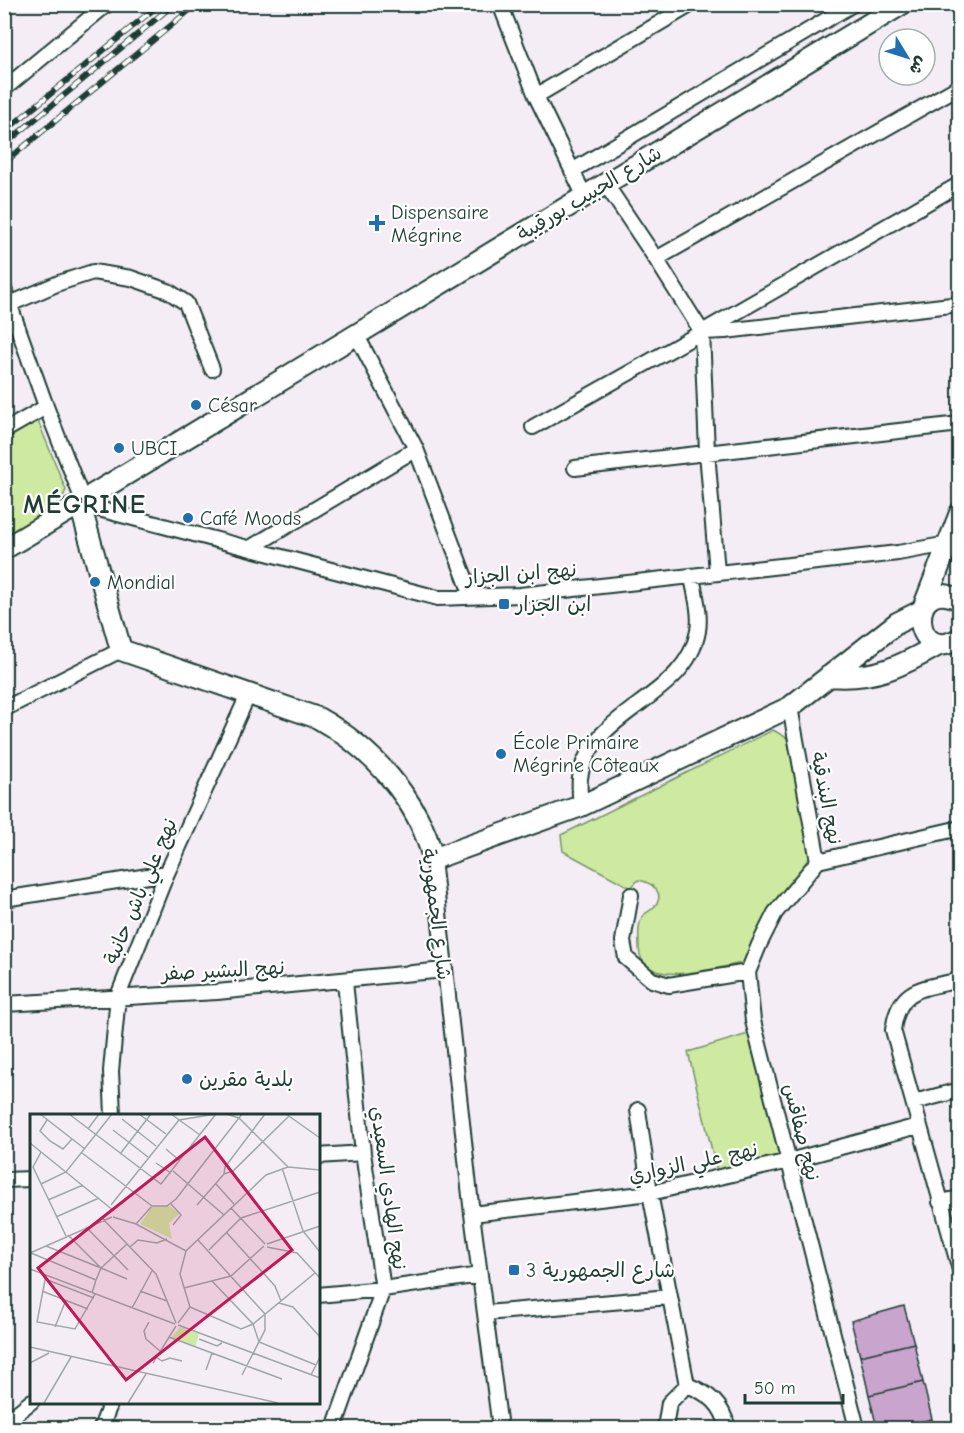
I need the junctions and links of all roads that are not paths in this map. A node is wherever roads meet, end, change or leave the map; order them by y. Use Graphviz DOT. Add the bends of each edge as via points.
graph roads {
  1 [pos="107,4"];
  2 [pos="500,4"];
  3 [pos="692,4"];
  4 [pos="853,4"];
  5 [pos="893,7"];
  6 [pos="671,10"];
  7 [pos="960,86"];
  8 [pos="4,89"];
  9 [pos="536,96"];
  10 [pos="572,171"];
  11 [pos="605,183"];
  12 [pos="960,184"];
  13 [pos="584,195"];
  14 [pos="656,259"];
  15 [pos="4,289"];
  16 [pos="10,304"];
  17 [pos="960,304"];
  18 [pos="702,332"];
  19 [pos="357,334"];
  20 [pos="212,369"];
  21 [pos="46,407"];
  22 [pos="960,424"];
  23 [pos="533,426"];
  24 [pos="4,431"];
  25 [pos="416,449"];
  26 [pos="707,452"];
  27 [pos="575,468"];
  28 [pos="85,504"];
  29 [pos="960,513"];
  30 [pos="954,545"];
  31 [pos="250,548"];
  32 [pos="4,549"];
  33 [pos="717,572"];
  34 [pos="692,577"];
  35 [pos="960,591"];
  36 [pos="472,596"];
  37 [pos="959,600"];
  38 [pos="923,607"];
  39 [pos="953,642"];
  40 [pos="121,650"];
  41 [pos="829,676"];
  42 [pos="249,693"];
  43 [pos="790,706"];
  44 [pos="4,709"];
  45 [pos="581,806"];
  46 [pos="960,828"];
  47 [pos="433,859"];
  48 [pos="818,861"];
  49 [pos="167,873"];
  50 [pos="631,896"];
  51 [pos="4,899"];
  52 [pos="444,970"];
  53 [pos="748,972"];
  54 [pos="960,980"];
  55 [pos="345,981"];
  56 [pos="118,996"];
  57 [pos="4,1004"];
  58 [pos="960,1090"];
  59 [pos="914,1102"];
  60 [pos="638,1110"];
  61 [pos="113,1114"];
  62 [pos="918,1126"];
  63 [pos="363,1153"];
  64 [pos="320,1156"];
  65 [pos="789,1161"];
  66 [pos="30,1179"];
  67 [pos="4,1180"];
  68 [pos="650,1193"];
  69 [pos="960,1198"];
  70 [pos="940,1202"];
  71 [pos="472,1214"];
  72 [pos="960,1270"];
  73 [pos="480,1275"];
  74 [pos="383,1289"];
  75 [pos="320,1295"];
  76 [pos="669,1297"];
  77 [pos="486,1313"];
  78 [pos="687,1385"];
  79 [pos="30,1402"];
  80 [pos="110,1403"];
  81 [pos="4,1422"];
  82 [pos="101,1428"];
  83 [pos="334,1428"];
  84 [pos="500,1428"];
  85 [pos="665,1428"];
  86 [pos="728,1428"];
  87 [pos="858,1428"];
  1 -- 8 [label="street"];
  2 -- 9 [label="street"];
  3 -- 6 [label="street"];
  4 -- 10 [label="street"];
  5 -- 11 [label="street, شارع الحبيب بورقيبة"];
  6 -- 9 [label="street"];
  7 -- 14 [label="street"];
  9 -- 10 [label="street"];
  10 -- 13 [label="street"];
  11 -- 13 [label="street, شارع الحبيب بورقيبة"];
  11 -- 14 [label="street"];
  12 -- 18 [label="street"];
  13 -- 19 [label="street, شارع الحبيب بورقيبة"];
  14 -- 18 [label="street"];
  15 -- 16 [label="street"];
  16 -- 20 [label="street" via="93,272 131,278 168,291 186,303"];
  16 -- 21 [label="street"];
  17 -- 18 [label="street"];
  18 -- 23 [label="street"];
  18 -- 26 [label="street"];
  19 -- 25 [label="street"];
  19 -- 28 [label="street, شارع الحبيب بورقيبة"];
  21 -- 24 [label="street"];
  21 -- 28 [label="street"];
  22 -- 26 [label="street"];
  25 -- 31 [label="street"];
  25 -- 36 [label="street"];
  26 -- 27 [label="street"];
  26 -- 33 [label="street"];
  28 -- 31 [label="street, نهج ابن الجزار"];
  28 -- 32 [label="street, شارع الحبيب بورقيبة"];
  28 -- 40 [label="street"];
  29 -- 30 [label="street"];
  30 -- 33 [label="street, نهج ابن الجزار"];
  30 -- 38 [label="street"];
  31 -- 36 [label="street, نهج ابن الجزار" via="438,598"];
  33 -- 34 [label="street, نهج ابن الجزار"];
  34 -- 36 [label="street, نهج ابن الجزار" via="520,595"];
  34 -- 45 [label="street" via="699,614 693,649 679,673 600,736 588,753 580,778"];
  35 -- 37 [label="street"];
  37 -- 38 [label="street" via="944,595"];
  38 -- 39 [label="street" via="919,622 923,632 930,640"];
  38 -- 41 [label="street"];
  39 -- 41 [label="street" via="869,676"];
  40 -- 42 [label="street, شارع الجمهورية"];
  40 -- 44 [label="street"];
  41 -- 43 [label="street"];
  42 -- 47 [label="street, شارع الجمهورية" via="318,718 357,744 393,782 422,824"];
  42 -- 49 [label="street, نهج علي باش حانبة"];
  43 -- 45 [label="street"];
  43 -- 48 [label="street, نهج البندقية"];
  45 -- 47 [label="street"];
  46 -- 48 [label="street, نهج البندقية"];
  47 -- 52 [label="street, شارع الجمهورية"];
  48 -- 53 [label="street" via="775,913"];
  49 -- 51 [label="street"];
  49 -- 56 [label="street, نهج علي باش حانبة"];
  50 -- 53 [label="street" via="623,941 626,958 652,980 669,985"];
  52 -- 55 [label="street, نهج البشير صفر"];
  52 -- 71 [label="street, شارع الجمهورية"];
  53 -- 65 [label="street, نهج صفاقس" via="753,1021"];
  54 -- 59 [label="street" via="912,991 895,1014 893,1030"];
  55 -- 56 [label="street, نهج البشير صفر"];
  55 -- 63 [label="street, نهج الهادي السعيدي"];
  56 -- 57 [label="street, نهج البشير صفر"];
  56 -- 61 [label="street, نهج علي باش حانبة" via="111,1071"];
  58 -- 59 [label="street"];
  59 -- 62 [label="street"];
  60 -- 68 [label="street"];
  62 -- 65 [label="street, نهج علي الزواري"];
  62 -- 70 [label="street"];
  63 -- 64 [label="street"];
  63 -- 74 [label="street, نهج الهادي السعيدي"];
  65 -- 68 [label="street, نهج علي الزواري"];
  65 -- 87 [label="street, نهج صفاقس"];
  66 -- 67 [label="street"];
  68 -- 71 [label="street, نهج علي الزواري"];
  68 -- 76 [label="street"];
  69 -- 70 [label="street"];
  70 -- 72 [label="street"];
  71 -- 73 [label="street, شارع الجمهورية"];
  73 -- 74 [label="street"];
  73 -- 77 [label="street, شارع الجمهورية"];
  74 -- 75 [label="street"];
  74 -- 83 [label="street, نهج الهادي السعيدي"];
  76 -- 77 [label="street"];
  76 -- 78 [label="street"];
  77 -- 84 [label="street, شارع الجمهورية"];
  78 -- 85 [label="street" via="669,1403"];
  78 -- 86 [label="street" via="710,1395"];
  79 -- 81 [label="street"];
  80 -- 82 [label="street"];
}
